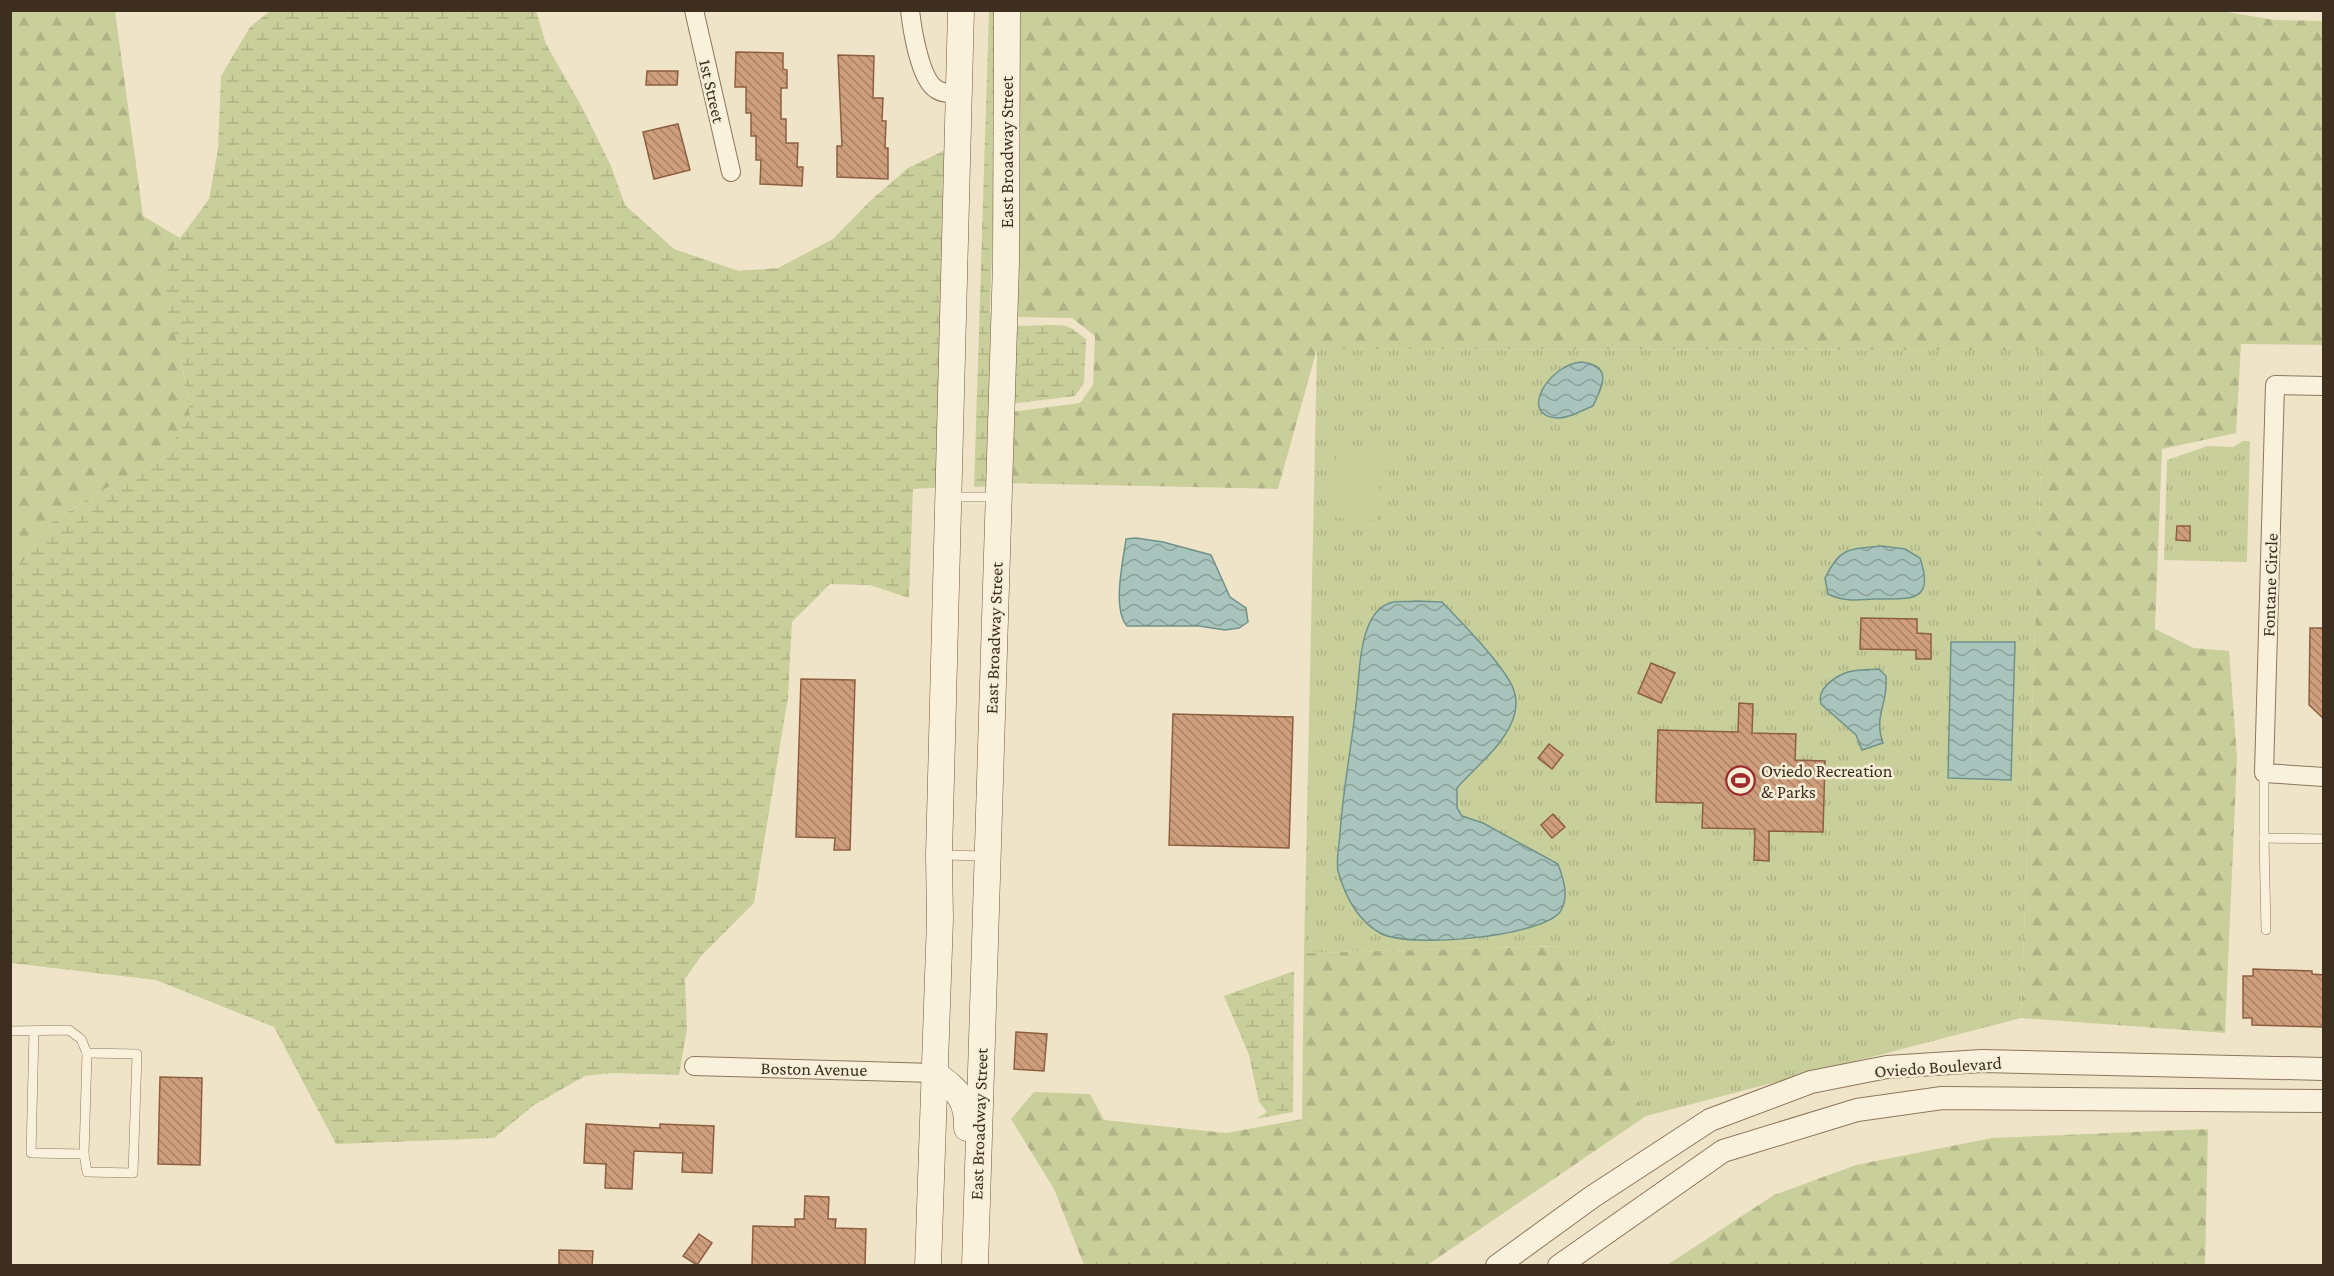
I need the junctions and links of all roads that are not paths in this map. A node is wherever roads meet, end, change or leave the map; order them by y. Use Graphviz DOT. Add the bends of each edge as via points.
graph roads {
  1 [pos="694,10"];
  2 [pos="910,10"];
  3 [pos="961,10"];
  4 [pos="1007,10"];
  5 [pos="959,93"];
  6 [pos="731,172"];
  7 [pos="2324,386"];
  8 [pos="948,496"];
  9 [pos="998,497"];
  10 [pos="2264,773"];
  11 [pos="2324,777"];
  12 [pos="2264,838"];
  13 [pos="2324,838"];
  14 [pos="939,855"];
  15 [pos="987,856"];
  16 [pos="2266,930"];
  17 [pos="10,1030"];
  18 [pos="34,1031"];
  19 [pos="87,1053"];
  20 [pos="694,1066"];
  21 [pos="2324,1069"];
  22 [pos="934,1073"];
  23 [pos="2324,1101"];
  24 [pos="84,1154"];
  25 [pos="928,1266"];
  26 [pos="964,1266"];
  27 [pos="975,1266"];
  28 [pos="1497,1266"];
  29 [pos="1559,1266"];
  1 -- 6 [label="street, 1st Street"];
  2 -- 5 [label="street" via="927,80 944,93"];
  3 -- 5 [label="main road"];
  4 -- 9 [label="main road, East Broadway Street" via="1006,263"];
  5 -- 8 [label="main road"];
  7 -- 10 [label="street, Fontane Circle" via="2275,385"];
  8 -- 9 [label="lane"];
  8 -- 14 [label="main road"];
  9 -- 15 [label="main road, East Broadway Street"];
  10 -- 11 [label="street"];
  10 -- 12 [label="lane"];
  12 -- 13 [label="lane"];
  12 -- 16 [label="lane"];
  14 -- 15 [label="lane"];
  14 -- 22 [label="main road"];
  15 -- 27 [label="main road, East Broadway Street"];
  17 -- 18 [label="lane"];
  18 -- 19 [label="lane" via="69,1030 81,1039"];
  18 -- 24 [label="lane" via="31,1153"];
  19 -- 24 [label="lane"];
  19 -- 24 [label="lane" via="137,1054 133,1173 87,1172"];
  20 -- 22 [label="street, Boston Avenue"];
  21 -- 28 [label="street, Oviedo Boulevard" via="1982,1061 1887,1067 1811,1082 1710,1120 1592,1197"];
  22 -- 25 [label="main road"];
  22 -- 26 [label="main road" via="960,1094 966,1106"];
  23 -- 29 [label="street, Oviedo Boulevard" via="1942,1098 1857,1110 1724,1151"];
}
